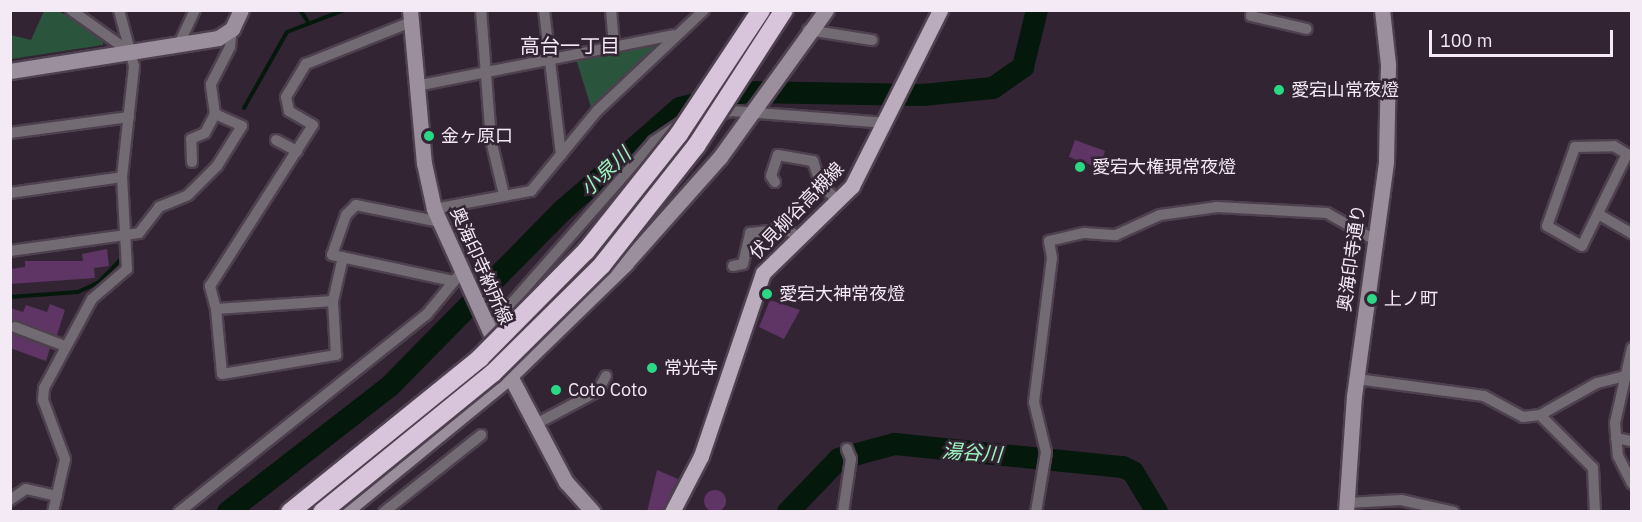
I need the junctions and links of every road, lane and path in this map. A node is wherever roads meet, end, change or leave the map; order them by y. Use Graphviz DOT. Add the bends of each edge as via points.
graph roads {
  1 [pos="71,10"];
  2 [pos="119,10"];
  3 [pos="195,10"];
  4 [pos="241,10"];
  5 [pos="481,10"];
  6 [pos="544,10"];
  7 [pos="611,10"];
  8 [pos="761,10"];
  9 [pos="784,10"];
  10 [pos="826,10"];
  11 [pos="940,10"];
  12 [pos="1252,10"];
  13 [pos="1382,10"];
  14 [pos="700,12"];
  15 [pos="410,16"];
  16 [pos="232,29"];
  17 [pos="1306,29"];
  18 [pos="807,30"];
  19 [pos="673,35"];
  20 [pos="872,40"];
  21 [pos="179,44"];
  22 [pos="614,47"];
  23 [pos="130,52"];
  24 [pos="547,60"];
  25 [pos="10,71"];
  26 [pos="486,72"];
  27 [pos="416,86"];
  28 [pos="752,112"];
  29 [pos="214,114"];
  30 [pos="129,117"];
  31 [pos="888,121"];
  32 [pos="10,133"];
  33 [pos="276,140"];
  34 [pos="297,151"];
  35 [pos="561,154"];
  36 [pos="192,162"];
  37 [pos="122,177"];
  38 [pos="775,182"];
  39 [pos="10,193"];
  40 [pos="504,195"];
  41 [pos="838,200"];
  42 [pos="1598,214"];
  43 [pos="437,216"];
  44 [pos="1632,234"];
  45 [pos="799,237"];
  46 [pos="128,238"];
  47 [pos="1373,239"];
  48 [pos="10,251"];
  49 [pos="343,257"];
  50 [pos="733,266"];
  51 [pos="459,279"];
  52 [pos="333,301"];
  53 [pos="216,309"];
  54 [pos="487,325"];
  55 [pos="15,327"];
  56 [pos="65,346"];
  57 [pos="1632,348"];
  58 [pos="1628,373"];
  59 [pos="510,376"];
  60 [pos="606,376"];
  61 [pos="1357,379"];
  62 [pos="1540,415"];
  63 [pos="536,424"];
  64 [pos="481,435"];
  65 [pos="1616,438"];
  66 [pos="1632,441"];
  67 [pos="849,454"];
  68 [pos="1632,484"];
  69 [pos="57,496"];
  70 [pos="10,500"];
  71 [pos="1347,507"];
  72 [pos="53,512"];
  73 [pos="179,512"];
  74 [pos="290,512"];
  75 [pos="321,512"];
  76 [pos="345,512"];
  77 [pos="384,512"];
  78 [pos="593,512"];
  79 [pos="672,512"];
  80 [pos="843,512"];
  81 [pos="1036,512"];
  82 [pos="1454,512"];
  83 [pos="1595,512"];
  1 -- 23 [label="street"];
  2 -- 23 [label="street"];
  3 -- 21 [label="street"];
  4 -- 16 [label="street"];
  5 -- 26 [label="street"];
  6 -- 24 [label="street"];
  7 -- 22 [label="street"];
  8 -- 74 [label="highway, bridge" via="679,134 586,251 472,365"];
  9 -- 75 [label="highway, bridge" via="696,146 602,265 493,373"];
  10 -- 18 [label="street"];
  11 -- 31 [label="main road, 伏見柳谷高槻線"];
  12 -- 17 [label="street" via="1251,16"];
  13 -- 47 [label="street, 奥海印寺通り" via="1388,64 1386,161"];
  14 -- 19 [label="street"];
  15 -- 27 [label="street, 奥海印寺納所線"];
  15 -- 34 [label="street" via="306,64 286,97 289,111 313,124"];
  16 -- 21 [label="street" via="218,38"];
  16 -- 29 [label="street" via="230,47 211,84"];
  18 -- 20 [label="street"];
  18 -- 28 [label="street"];
  19 -- 22 [label="street"];
  19 -- 35 [label="street"];
  21 -- 23 [label="street"];
  22 -- 24 [label="street"];
  23 -- 25 [label="street"];
  23 -- 30 [label="street" via="134,66"];
  24 -- 26 [label="street"];
  24 -- 35 [label="street"];
  26 -- 27 [label="street"];
  26 -- 40 [label="street" via="491,140"];
  27 -- 43 [label="street, 奥海印寺納所線"];
  28 -- 31 [label="street"];
  28 -- 54 [label="street" via="706,113 653,142"];
  28 -- 59 [label="street" via="680,208"];
  29 -- 36 [label="street" via="205,133 191,139"];
  29 -- 46 [label="street" via="242,126 217,166"];
  30 -- 32 [label="street"];
  30 -- 37 [label="street"];
  31 -- 41 [label="main road, 伏見柳谷高槻線"];
  33 -- 34 [label="street"];
  34 -- 53 [label="street" via="210,286"];
  35 -- 40 [label="street" via="531,190"];
  37 -- 39 [label="street"];
  37 -- 46 [label="street"];
  38 -- 41 [label="street" via="771,176 778,155 813,161 821,186"];
  40 -- 43 [label="street"];
  41 -- 45 [label="main road, 伏見柳谷高槻線"];
  42 -- 42 [label="street" via="1582,246 1546,226 1575,147 1614,146 1627,154"];
  42 -- 44 [label="street"];
  43 -- 49 [label="street" via="356,205 346,215 332,255"];
  43 -- 51 [label="street, 奥海印寺納所線"];
  45 -- 50 [label="street" via="786,229 750,233 743,264"];
  45 -- 79 [label="main road, 伏見柳谷高槻線" via="763,273 701,456"];
  46 -- 48 [label="street"];
  46 -- 56 [label="street" via="127,269 92,299"];
  47 -- 61 [label="street, 奥海印寺通り"];
  47 -- 81 [label="street" via="1327,213 1217,207 1160,215 1116,235 1085,233 1049,240 1052,258 1034,402 1046,452"];
  49 -- 51 [label="street"];
  49 -- 52 [label="street"];
  51 -- 54 [label="street, 奥海印寺納所線"];
  51 -- 73 [label="street" via="428,314"];
  52 -- 53 [label="street"];
  52 -- 53 [label="street" via="336,355 222,374"];
  54 -- 59 [label="street, 奥海印寺納所線"];
  55 -- 56 [label="street"];
  56 -- 69 [label="street" via="43,400 65,459"];
  57 -- 58 [label="street"];
  58 -- 62 [label="street"];
  58 -- 65 [label="street"];
  59 -- 63 [label="street, 奥海印寺納所線"];
  59 -- 76 [label="street"];
  60 -- 63 [label="street" via="598,391"];
  61 -- 62 [label="street" via="1484,396 1523,417"];
  61 -- 71 [label="street, 奥海印寺通り"];
  62 -- 83 [label="street" via="1593,468"];
  63 -- 78 [label="street, 奥海印寺納所線" via="566,482"];
  64 -- 77 [label="street"];
  65 -- 66 [label="street"];
  65 -- 68 [label="street" via="1618,456"];
  67 -- 80 [label="street"];
  69 -- 70 [label="street" via="26,489"];
  69 -- 72 [label="street"];
  71 -- 82 [label="street" via="1401,500"];
}
